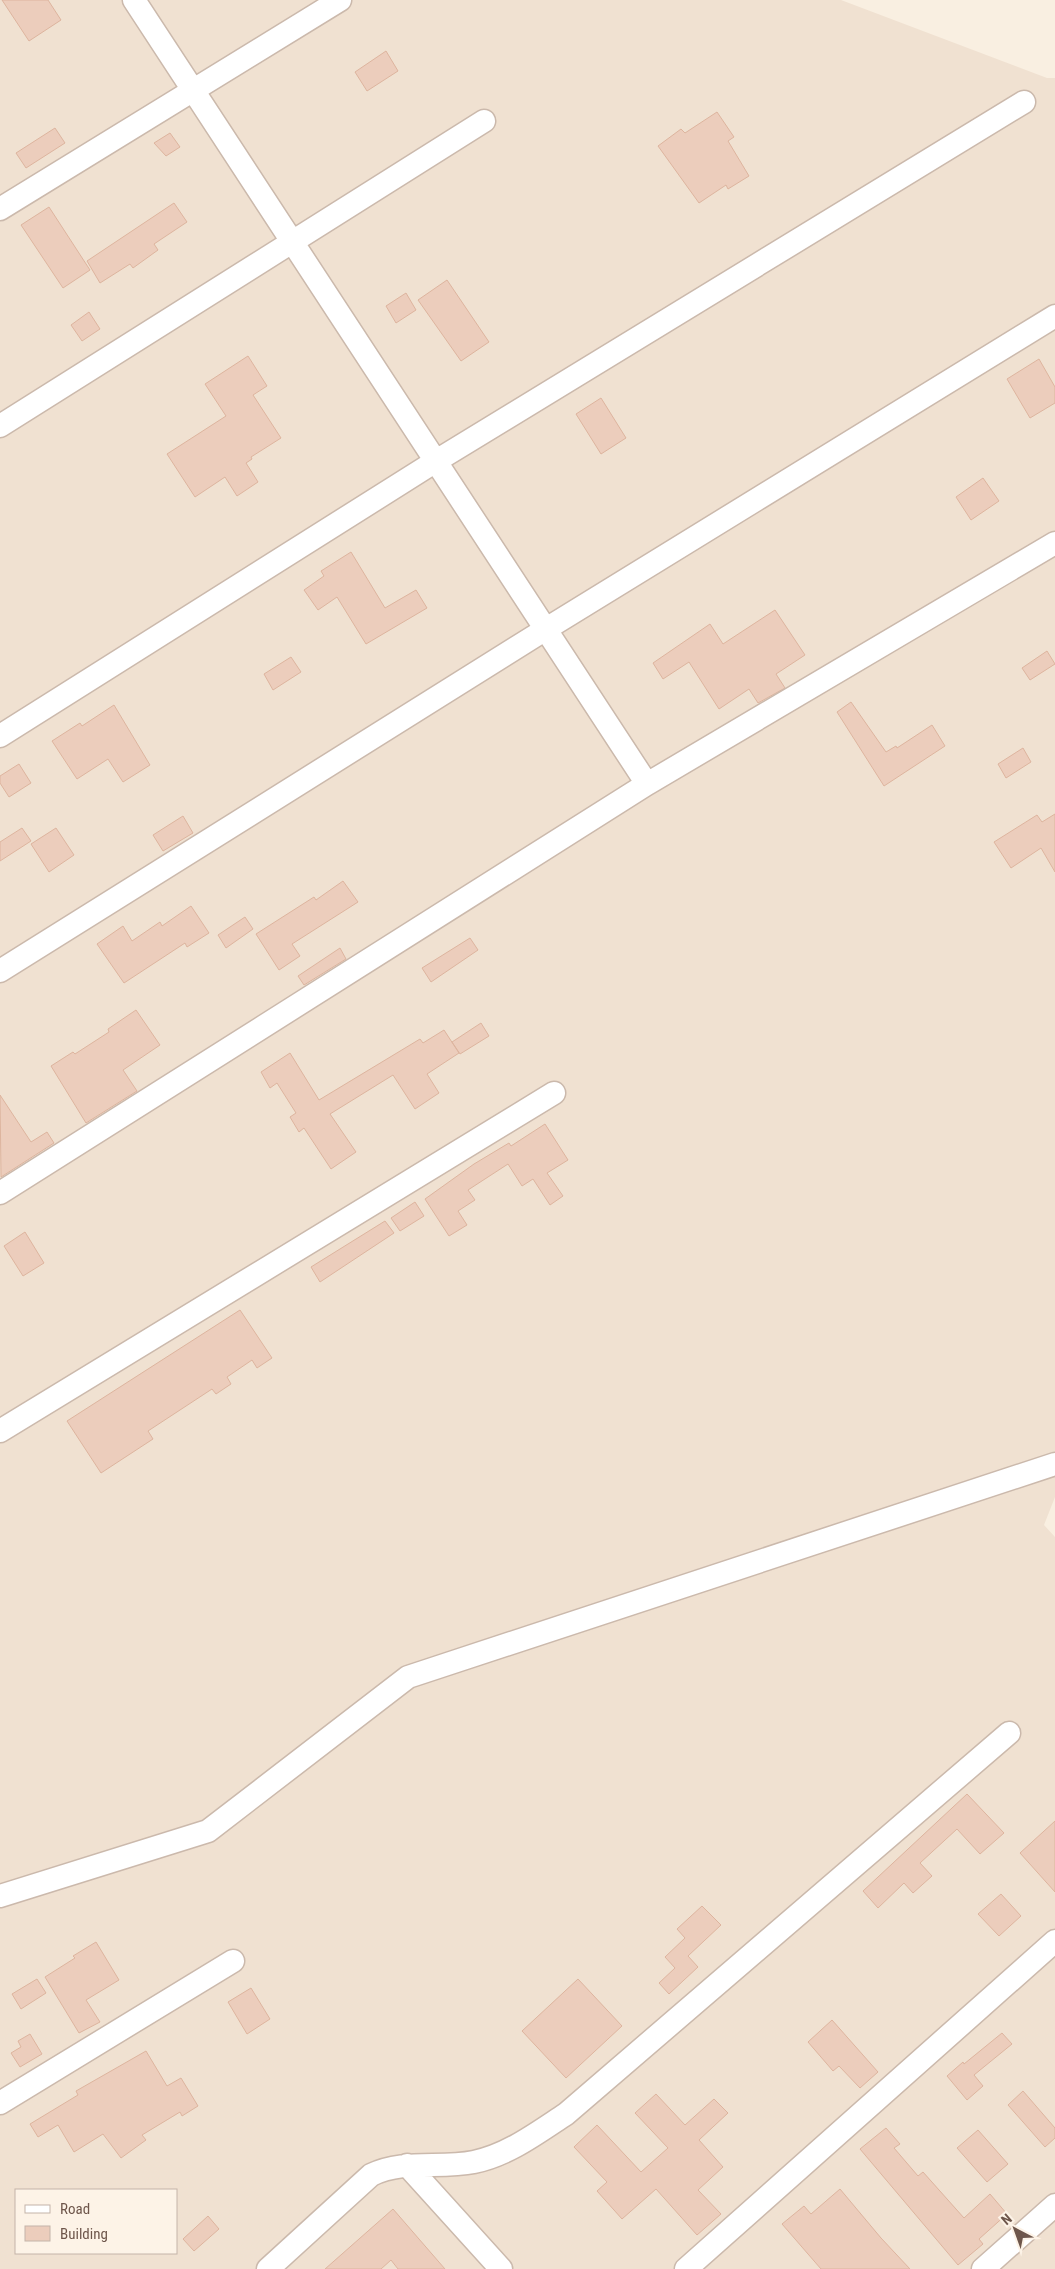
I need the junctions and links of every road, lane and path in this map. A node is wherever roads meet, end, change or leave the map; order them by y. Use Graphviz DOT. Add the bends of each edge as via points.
graph roads {
  1 [pos="134,0"];
  2 [pos="340,0"];
  3 [pos="193,90"];
  4 [pos="1024,102"];
  5 [pos="484,121"];
  6 [pos="0,209"];
  7 [pos="292,242"];
  8 [pos="1055,316"];
  9 [pos="0,426"];
  10 [pos="436,461"];
  11 [pos="1055,543"];
  12 [pos="546,629"];
  13 [pos="0,736"];
  14 [pos="647,784"];
  15 [pos="0,971"];
  16 [pos="554,1092"];
  17 [pos="0,1193"];
  18 [pos="0,1432"];
  19 [pos="1055,1464"];
  20 [pos="1009,1733"];
  21 [pos="0,1896"];
  22 [pos="1055,1941"];
  23 [pos="233,1961"];
  24 [pos="0,2103"];
  25 [pos="407,2165"];
  26 [pos="1055,2205"];
  27 [pos="268,2269"];
  28 [pos="501,2269"];
  29 [pos="686,2269"];
  30 [pos="983,2269"];
  1 -- 3 [label="street"];
  2 -- 3 [label="street"];
  3 -- 6 [label="street"];
  3 -- 7 [label="street"];
  4 -- 10 [label="street"];
  5 -- 7 [label="street"];
  7 -- 9 [label="street"];
  7 -- 10 [label="street"];
  8 -- 12 [label="street"];
  10 -- 12 [label="street"];
  10 -- 13 [label="street"];
  11 -- 14 [label="street"];
  12 -- 14 [label="street"];
  12 -- 15 [label="street"];
  14 -- 17 [label="street"];
  16 -- 18 [label="street"];
  19 -- 21 [label="street" via="408,1677 208,1831"];
  20 -- 25 [label="street" via="566,2114 500,2155 472,2162"];
  22 -- 29 [label="street"];
  23 -- 24 [label="street"];
  25 -- 27 [label="street" via="387,2167 371,2175"];
  25 -- 28 [label="street"];
  26 -- 30 [label="street"];
}
